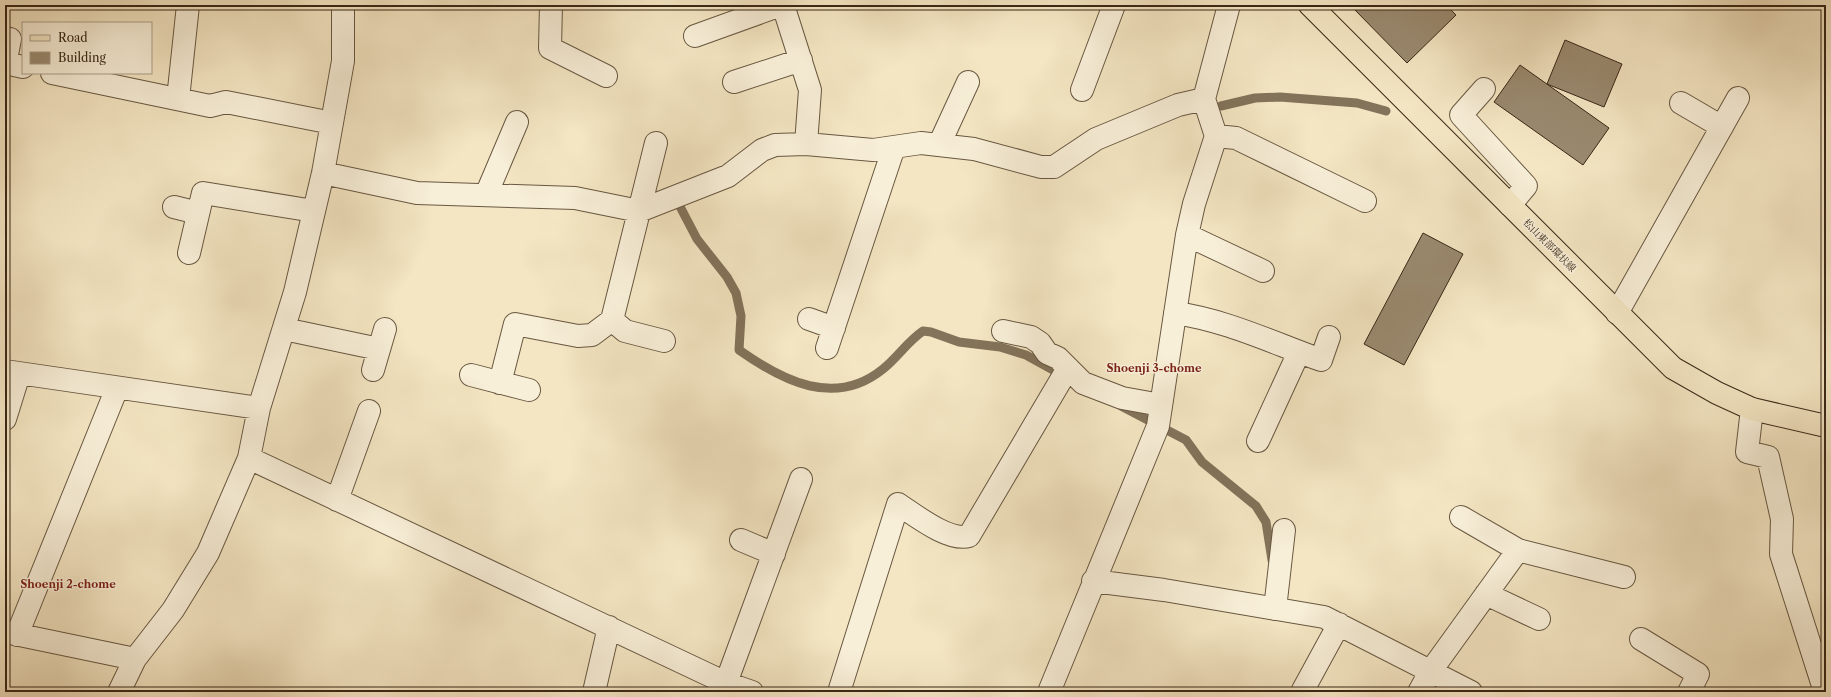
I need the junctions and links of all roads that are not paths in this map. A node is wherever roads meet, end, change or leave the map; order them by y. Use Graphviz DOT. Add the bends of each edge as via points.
graph roads {
  1 [pos="188,5"];
  2 [pos="343,5"];
  3 [pos="551,5"];
  4 [pos="782,5"];
  5 [pos="1114,5"];
  6 [pos="1229,5"];
  7 [pos="1310,5"];
  8 [pos="694,36"];
  9 [pos="5,38"];
  10 [pos="801,60"];
  11 [pos="5,64"];
  12 [pos="22,67"];
  13 [pos="57,74"];
  14 [pos="606,76"];
  15 [pos="734,82"];
  16 [pos="968,82"];
  17 [pos="1484,89"];
  18 [pos="1082,90"];
  19 [pos="1738,98"];
  20 [pos="178,99"];
  21 [pos="1204,99"];
  22 [pos="1681,103"];
  23 [pos="517,122"];
  24 [pos="332,123"];
  25 [pos="1722,127"];
  26 [pos="1216,136"];
  27 [pos="656,143"];
  28 [pos="806,144"];
  29 [pos="940,145"];
  30 [pos="894,147"];
  31 [pos="323,173"];
  32 [pos="486,195"];
  33 [pos="1365,201"];
  34 [pos="1510,205"];
  35 [pos="174,207"];
  36 [pos="314,211"];
  37 [pos="639,211"];
  38 [pos="198,213"];
  39 [pos="1186,235"];
  40 [pos="189,253"];
  41 [pos="1263,271"];
  42 [pos="1175,313"];
  43 [pos="1618,313"];
  44 [pos="809,319"];
  45 [pos="612,320"];
  46 [pos="284,329"];
  47 [pos="1003,331"];
  48 [pos="1329,337"];
  49 [pos="664,341"];
  50 [pos="1298,352"];
  51 [pos="1068,368"];
  52 [pos="373,370"];
  53 [pos="12,373"];
  54 [pos="471,375"];
  55 [pos="500,383"];
  56 [pos="117,388"];
  57 [pos="529,390"];
  58 [pos="1161,405"];
  59 [pos="259,408"];
  60 [pos="1752,409"];
  61 [pos="369,411"];
  62 [pos="5,419"];
  63 [pos="1826,426"];
  64 [pos="1258,441"];
  65 [pos="249,458"];
  66 [pos="802,479"];
  67 [pos="337,500"];
  68 [pos="1461,517"];
  69 [pos="1284,530"];
  70 [pos="741,540"];
  71 [pos="1518,550"];
  72 [pos="774,554"];
  73 [pos="1624,577"];
  74 [pos="1093,581"];
  75 [pos="1486,594"];
  76 [pos="1275,609"];
  77 [pos="1540,619"];
  78 [pos="1339,624"];
  79 [pos="609,627"];
  80 [pos="11,633"];
  81 [pos="1641,639"];
  82 [pos="135,659"];
  83 [pos="1430,672"];
  84 [pos="726,683"];
  85 [pos="119,692"];
  86 [pos="594,692"];
  87 [pos="752,692"];
  88 [pos="839,692"];
  89 [pos="1049,692"];
  90 [pos="1307,692"];
  91 [pos="1420,692"];
  92 [pos="1471,692"];
  93 [pos="1689,692"];
  94 [pos="1825,692"];
  1 -- 20 [label="street"];
  2 -- 24 [label="street" via="343,61"];
  3 -- 14 [label="street" via="550,48"];
  4 -- 8 [label="street"];
  4 -- 10 [label="street"];
  5 -- 18 [label="street"];
  6 -- 21 [label="street"];
  7 -- 34 [label="main road, 松山東部環状線"];
  9 -- 11 [label="street" via="10,39"];
  10 -- 15 [label="street"];
  10 -- 28 [label="street" via="810,90"];
  11 -- 12 [label="street"];
  13 -- 20 [label="street"];
  16 -- 29 [label="street"];
  17 -- 34 [label="street" via="1461,115 1526,186"];
  19 -- 25 [label="street"];
  20 -- 24 [label="street" via="210,106 226,102"];
  21 -- 26 [label="street"];
  21 -- 29 [label="street" via="1178,105 1096,139 1054,167"];
  22 -- 25 [label="street"];
  23 -- 32 [label="street"];
  24 -- 31 [label="street"];
  25 -- 43 [label="street"];
  26 -- 33 [label="street" via="1236,138"];
  26 -- 39 [label="street"];
  27 -- 37 [label="street"];
  28 -- 30 [label="street" via="873,150"];
  28 -- 37 [label="street" via="775,145 762,150 728,176"];
  29 -- 30 [label="street" via="921,143"];
  30 -- 44 [label="street" via="831,338"];
  31 -- 32 [label="street" via="417,193"];
  31 -- 36 [label="street"];
  32 -- 37 [label="street" via="575,198"];
  34 -- 43 [label="main road, 松山東部環状線"];
  35 -- 38 [label="street"];
  36 -- 38 [label="street" via="203,193"];
  36 -- 46 [label="street"];
  37 -- 45 [label="street"];
  38 -- 40 [label="street"];
  39 -- 41 [label="street"];
  39 -- 42 [label="street"];
  42 -- 50 [label="street" via="1223,324"];
  42 -- 58 [label="street"];
  43 -- 60 [label="main road, 松山東部環状線" via="1673,368"];
  45 -- 49 [label="street" via="625,331"];
  45 -- 55 [label="street" via="592,335 578,336 515,324"];
  46 -- 52 [label="street" via="382,339"];
  46 -- 59 [label="street"];
  47 -- 51 [label="street" via="1031,337"];
  48 -- 50 [label="street" via="1321,360"];
  50 -- 64 [label="street"];
  51 -- 58 [label="street" via="1083,383 1122,398"];
  51 -- 88 [label="street" via="969,536 962,539 948,535 898,504"];
  53 -- 56 [label="street"];
  53 -- 62 [label="street"];
  54 -- 55 [label="street"];
  55 -- 57 [label="street"];
  56 -- 59 [label="street"];
  56 -- 80 [label="street"];
  58 -- 74 [label="street" via="1158,426"];
  59 -- 65 [label="street"];
  60 -- 63 [label="main road, 松山東部環状線"];
  60 -- 94 [label="street" via="1747,452 1768,457 1782,520 1781,554"];
  61 -- 67 [label="street"];
  65 -- 67 [label="street"];
  65 -- 82 [label="street" via="208,553 172,610"];
  66 -- 72 [label="street"];
  67 -- 79 [label="street"];
  68 -- 71 [label="street"];
  69 -- 76 [label="street"];
  70 -- 72 [label="street"];
  71 -- 73 [label="street"];
  71 -- 75 [label="street"];
  72 -- 84 [label="street"];
  74 -- 76 [label="street"];
  74 -- 89 [label="street"];
  75 -- 77 [label="street"];
  75 -- 83 [label="street"];
  76 -- 78 [label="street" via="1324,617"];
  78 -- 83 [label="street"];
  78 -- 90 [label="street" via="1303,690"];
  79 -- 84 [label="street"];
  79 -- 86 [label="street"];
  80 -- 82 [label="street"];
  81 -- 93 [label="street" via="1698,674"];
  82 -- 85 [label="street"];
  83 -- 91 [label="street"];
  83 -- 92 [label="street"];
  84 -- 87 [label="street"];
}
